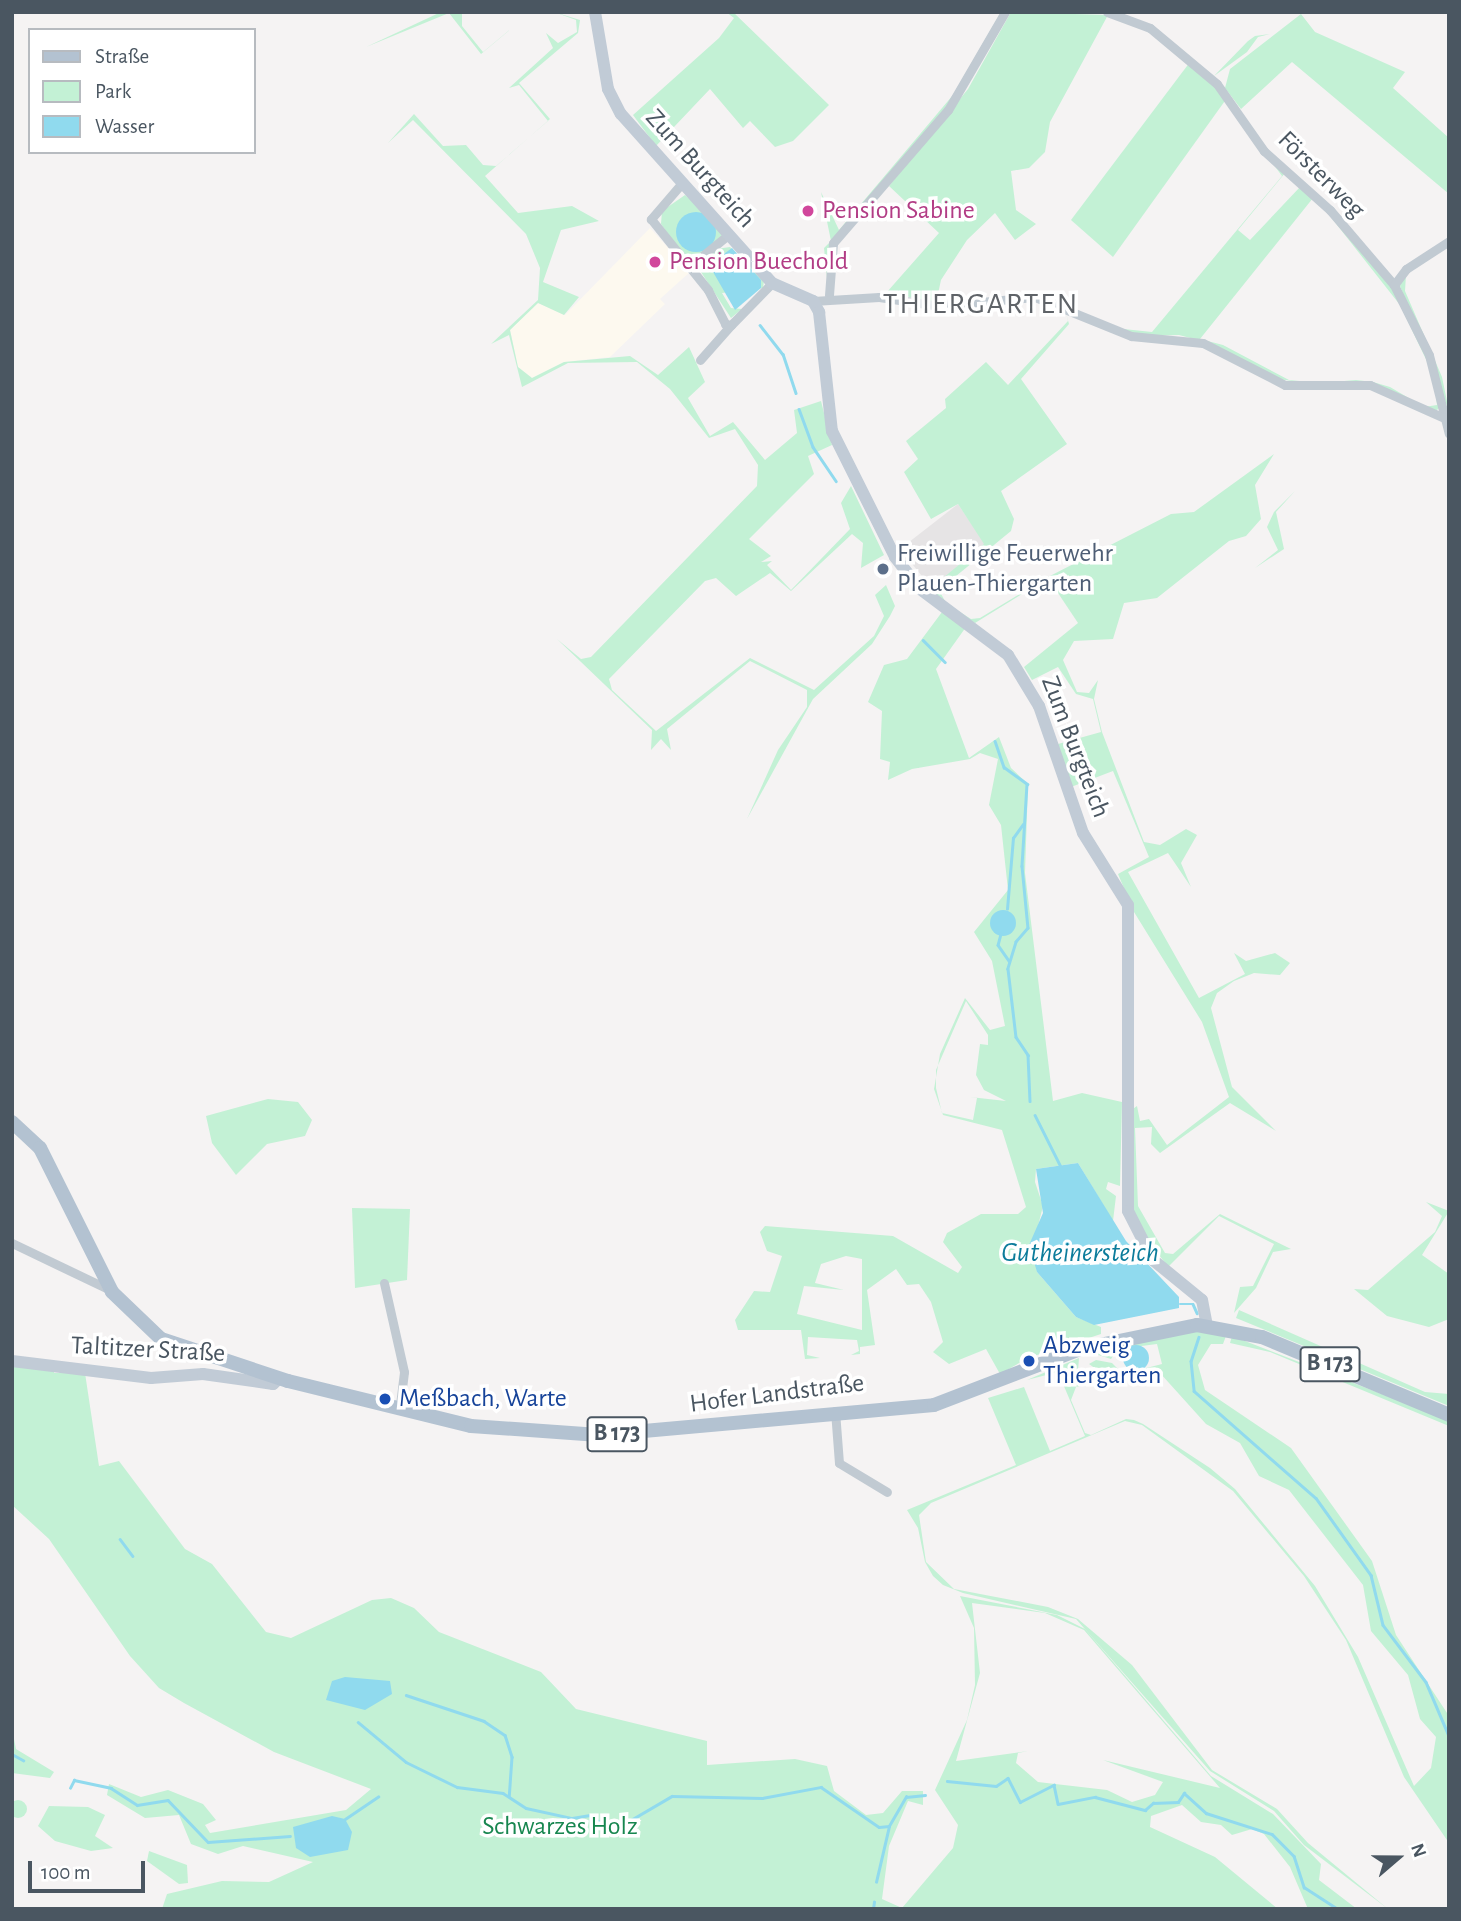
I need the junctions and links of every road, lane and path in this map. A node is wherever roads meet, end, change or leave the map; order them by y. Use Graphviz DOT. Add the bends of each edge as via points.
graph roads {
  1 [pos="595,12"];
  2 [pos="1005,12"];
  3 [pos="1107,12"];
  4 [pos="682,183"];
  5 [pos="729,234"];
  6 [pos="1449,241"];
  7 [pos="690,266"];
  8 [pos="772,283"];
  9 [pos="1394,285"];
  10 [pos="829,295"];
  11 [pos="813,301"];
  12 [pos="731,326"];
  13 [pos="700,360"];
  14 [pos="1446,417"];
  15 [pos="1449,434"];
  16 [pos="12,1122"];
  17 [pos="12,1243"];
  18 [pos="384,1283"];
  19 [pos="112,1292"];
  20 [pos="1206,1325"];
  21 [pos="12,1361"];
  22 [pos="279,1378"];
  23 [pos="835,1409"];
  24 [pos="399,1410"];
  25 [pos="1449,1415"];
  26 [pos="887,1492"];
  1 -- 4 [label="street, Zum Burgteich" via="614,103"];
  2 -- 10 [label="street" via="948,110 833,243"];
  3 -- 9 [label="street, Försterweg" via="1159,33 1217,84 1264,151 1330,210"];
  4 -- 5 [label="street, Zum Burgteich"];
  4 -- 7 [label="street" via="651,219"];
  5 -- 7 [label="street"];
  5 -- 8 [label="street, Zum Burgteich"];
  6 -- 9 [label="street" via="1406,269"];
  7 -- 12 [label="street"];
  8 -- 11 [label="street, Zum Burgteich"];
  8 -- 12 [label="street"];
  9 -- 14 [label="street, Försterweg" via="1429,355"];
  10 -- 11 [label="street"];
  10 -- 14 [label="street" via="939,306 1035,297 1131,336 1203,343 1285,385 1370,385"];
  11 -- 20 [label="street, Zum Burgteich" via="823,326 827,411 849,473 895,556 920,589 1017,666 1039,706 1083,833 1125,895 1130,979 1125,1198 1144,1247 1202,1300"];
  12 -- 13 [label="street"];
  14 -- 15 [label="street, Försterweg"];
  16 -- 19 [label="main road, Hofer Landstraße / B 173" via="40,1148"];
  17 -- 19 [label="street, Hofer Landstraße"];
  18 -- 24 [label="street" via="404,1372"];
  19 -- 22 [label="main road, Hofer Landstraße / B 173" via="161,1339"];
  20 -- 23 [label="main road, Hofer Landstraße / B 173" via="1150,1330 1080,1349 953,1401"];
  20 -- 25 [label="main road, Hofer Landstraße / B 173" via="1262,1337"];
  21 -- 22 [label="street, Taltitzer Straße" via="151,1378 203,1374 273,1384"];
  22 -- 24 [label="main road, Hofer Landstraße / B 173"];
  23 -- 24 [label="main road, Hofer Landstraße / B 173" via="599,1435 504,1431"];
  23 -- 26 [label="street" via="839,1463"];
}
